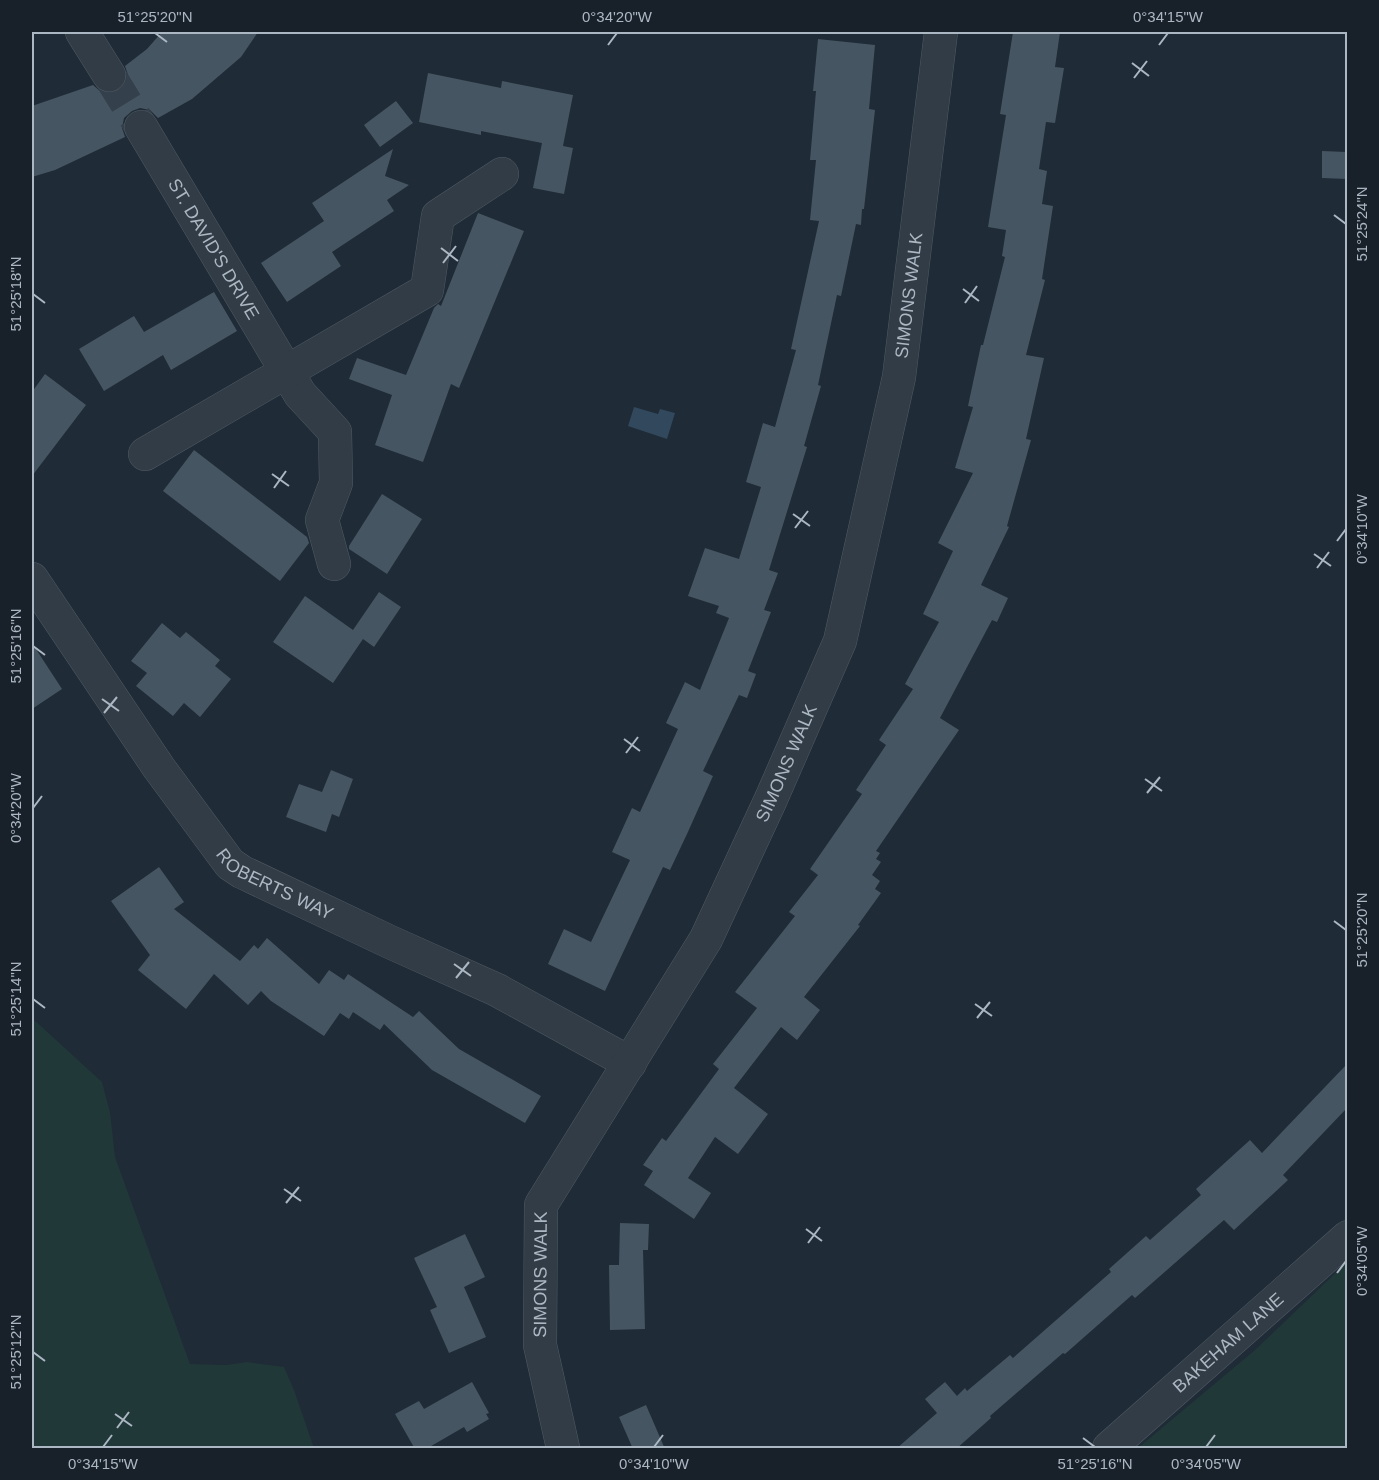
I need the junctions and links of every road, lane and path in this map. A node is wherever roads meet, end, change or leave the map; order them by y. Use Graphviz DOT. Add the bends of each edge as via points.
graph roads {
  1 [pos="82,32"];
  2 [pos="941,32"];
  3 [pos="109,75"];
  4 [pos="141,127"];
  5 [pos="502,174"];
  6 [pos="294,383"];
  7 [pos="145,454"];
  8 [pos="334,564"];
  9 [pos="32,579"];
  10 [pos="630,1063"];
  11 [pos="1347,1237"];
  12 [pos="563,1449"];
  13 [pos="1109,1449"];
  1 -- 3 [label="street"];
  2 -- 10 [label="street, SIMONS WALK" via="899,377 840,641 706,939"];
  4 -- 6 [label="street, ST. DAVID'S DRIVE"];
  5 -- 6 [label="street" via="438,216 427,290"];
  6 -- 7 [label="street"];
  6 -- 8 [label="street, ST. DAVID'S DRIVE" via="336,432 336,483 322,520"];
  9 -- 10 [label="street, ROBERTS WAY" via="159,768 230,864 379,938 497,990"];
  10 -- 12 [label="street, SIMONS WALK" via="541,1205 540,1345"];
  11 -- 13 [label="street, BAKEHAM LANE"];
}
